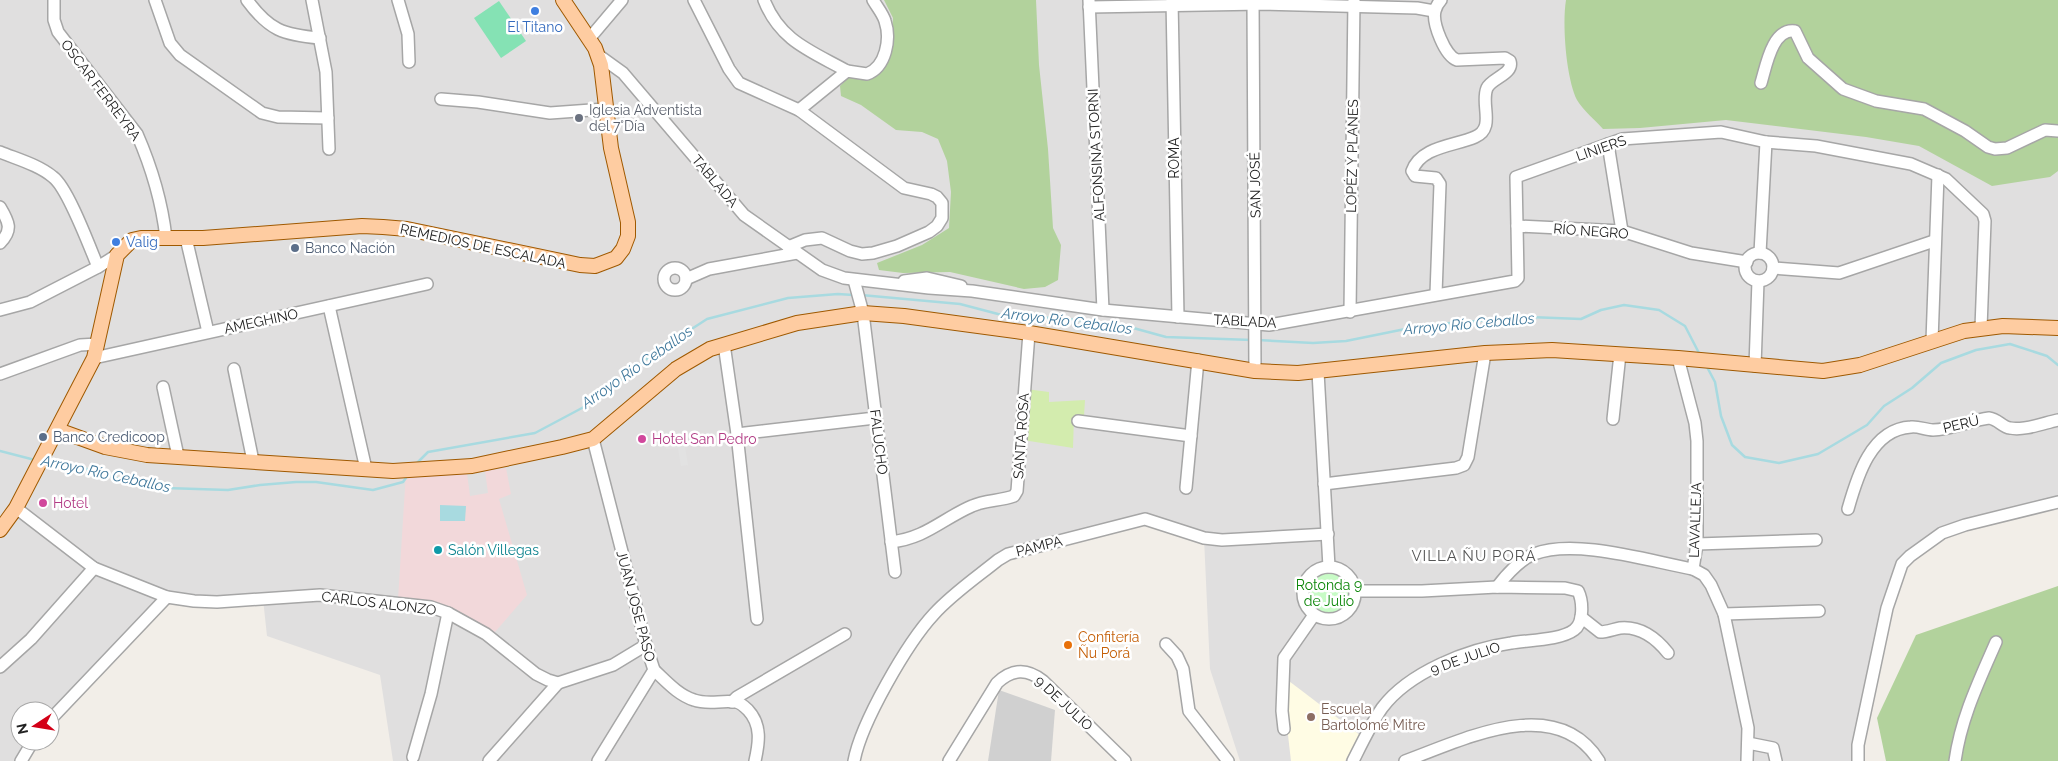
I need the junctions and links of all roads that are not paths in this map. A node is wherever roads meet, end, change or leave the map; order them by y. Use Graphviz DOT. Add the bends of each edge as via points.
graph roads {
  1 [pos="54,0"];
  2 [pos="155,0"];
  3 [pos="247,0"];
  4 [pos="312,0"];
  5 [pos="398,0"];
  6 [pos="563,0"];
  7 [pos="622,0"];
  8 [pos="694,0"];
  9 [pos="764,0"];
  10 [pos="873,0"];
  11 [pos="1441,0"];
  12 [pos="1253,2"];
  13 [pos="1089,3"];
  14 [pos="1172,3"];
  15 [pos="1354,3"];
  16 [pos="1434,11"];
  17 [pos="320,38"];
  18 [pos="589,39"];
  19 [pos="598,54"];
  20 [pos="408,62"];
  21 [pos="847,71"];
  22 [pos="1760,83"];
  23 [pos="440,99"];
  24 [pos="605,109"];
  25 [pos="799,110"];
  26 [pos="328,118"];
  27 [pos="2058,130"];
  28 [pos="1766,142"];
  29 [pos="1608,144"];
  30 [pos="329,149"];
  31 [pos="0,152"];
  32 [pos="1938,176"];
  33 [pos="0,207"];
  34 [pos="1517,226"];
  35 [pos="1622,231"];
  36 [pos="166,238"];
  37 [pos="186,238"];
  38 [pos="1934,242"];
  39 [pos="0,243"];
  40 [pos="792,250"];
  41 [pos="1760,254"];
  42 [pos="117,255"];
  43 [pos="1747,262"];
  44 [pos="98,267"];
  45 [pos="1773,268"];
  46 [pos="686,279"];
  47 [pos="1758,281"];
  48 [pos="427,284"];
  49 [pos="855,284"];
  50 [pos="1436,294"];
  51 [pos="330,306"];
  52 [pos="862,308"];
  53 [pos="0,310"];
  54 [pos="1103,310"];
  55 [pos="1350,312"];
  56 [pos="1178,317"];
  57 [pos="1256,328"];
  58 [pos="1981,328"];
  59 [pos="2058,328"];
  60 [pos="208,332"];
  61 [pos="1029,333"];
  62 [pos="1932,340"];
  63 [pos="98,344"];
  64 [pos="724,344"];
  65 [pos="1485,353"];
  66 [pos="1620,354"];
  67 [pos="94,358"];
  68 [pos="1683,358"];
  69 [pos="1198,360"];
  70 [pos="1754,366"];
  71 [pos="234,369"];
  72 [pos="1255,371"];
  73 [pos="1318,372"];
  74 [pos="0,374"];
  75 [pos="163,387"];
  76 [pos="875,418"];
  77 [pos="1614,419"];
  78 [pos="2058,420"];
  79 [pos="1078,421"];
  80 [pos="58,430"];
  81 [pos="737,434"];
  82 [pos="1191,436"];
  83 [pos="593,438"];
  84 [pos="178,456"];
  85 [pos="253,460"];
  86 [pos="366,469"];
  87 [pos="1324,484"];
  88 [pos="1186,488"];
  89 [pos="2058,502"];
  90 [pos="16,508"];
  91 [pos="1848,509"];
  92 [pos="0,530"];
  93 [pos="1328,534"];
  94 [pos="1816,540"];
  95 [pos="891,542"];
  96 [pos="1697,544"];
  97 [pos="1329,567"];
  98 [pos="94,568"];
  99 [pos="1693,569"];
  100 [pos="894,572"];
  101 [pos="1497,587"];
  102 [pos="1356,591"];
  103 [pos="167,597"];
  104 [pos="1819,611"];
  105 [pos="448,613"];
  106 [pos="1724,614"];
  107 [pos="1314,615"];
  108 [pos="1581,618"];
  109 [pos="757,619"];
  110 [pos="846,634"];
  111 [pos="1996,642"];
  112 [pos="1166,644"];
  113 [pos="646,645"];
  114 [pos="1668,653"];
  115 [pos="0,667"];
  116 [pos="654,670"];
  117 [pos="558,683"];
  118 [pos="732,702"];
  119 [pos="60,709"];
  120 [pos="1284,729"];
  121 [pos="1748,743"];
  122 [pos="413,757"];
  123 [pos="489,761"];
  124 [pos="598,761"];
  125 [pos="755,761"];
  126 [pos="854,761"];
  127 [pos="949,761"];
  128 [pos="1125,761"];
  129 [pos="1228,761"];
  130 [pos="1353,761"];
  131 [pos="1405,761"];
  132 [pos="1598,761"];
  133 [pos="1747,761"];
  134 [pos="1776,761"];
  135 [pos="1858,761"];
  136 [pos="1955,761"];
  1 -- 36 [label="street, OSCAR FERREYRA" via="58,32 137,134 164,218"];
  2 -- 26 [label="street" via="170,43 180,55 262,113 278,117"];
  3 -- 17 [label="street" via="273,27 286,33"];
  4 -- 17 [label="street"];
  5 -- 20 [label="street" via="408,34"];
  6 -- 18 [label="main road, REMEDIOS DE ESCALADA"];
  7 -- 18 [label="street"];
  8 -- 25 [label="street" via="735,79 745,87"];
  9 -- 21 [label="street" via="777,26 786,34"];
  10 -- 21 [label="street" via="885,20 885,55 872,72"];
  11 -- 16 [label="street"];
  12 -- 14 [label="street"];
  12 -- 15 [label="street"];
  12 -- 57 [label="street, SAN JOSÉ"];
  13 -- 14 [label="street"];
  13 -- 54 [label="street, ALFONSINA STORNI"];
  14 -- 56 [label="street, ROMA"];
  15 -- 16 [label="street"];
  15 -- 55 [label="street, LOPÉZ Y PLANES"];
  16 -- 50 [label="street" via="1435,23 1451,58 1505,58 1511,64 1510,69 1486,89 1487,120 1478,137 1436,150 1418,160 1412,171 1415,176 1436,178 1440,184"];
  17 -- 26 [label="street" via="326,72"];
  18 -- 19 [label="main road, REMEDIOS DE ESCALADA"];
  19 -- 24 [label="main road, REMEDIOS DE ESCALADA"];
  19 -- 40 [label="street, TABLADA" via="622,72 744,215"];
  21 -- 25 [label="street"];
  22 -- 27 [label="street" via="1775,42 1789,30 1795,31 1808,58 1843,90 1876,101 1924,109 1988,147 2007,148 2035,133"];
  23 -- 24 [label="street" via="550,113"];
  24 -- 37 [label="main road, REMEDIOS DE ESCALADA" via="628,222 624,249 605,263 595,266 572,264 383,226"];
  25 -- 40 [label="street" via="904,188 937,197 943,209 942,218 929,232 873,254 850,251 822,238 805,240"];
  26 -- 30 [label="street"];
  28 -- 29 [label="street, LINIERS" via="1708,132 1631,137"];
  28 -- 32 [label="street, LINIERS" via="1816,146 1896,160"];
  28 -- 41 [label="street"];
  29 -- 34 [label="street, LINIERS" via="1516,177"];
  29 -- 35 [label="street"];
  31 -- 44 [label="street" via="54,177"];
  32 -- 38 [label="street"];
  32 -- 58 [label="street, LINIERS" via="1952,184 1985,221"];
  33 -- 39 [label="street" via="9,229"];
  34 -- 35 [label="street, RÍO NEGRO"];
  34 -- 50 [label="street, TABLADA" via="1518,278 1515,281"];
  35 -- 43 [label="street, RÍO NEGRO" via="1691,253"];
  36 -- 37 [label="main road, REMEDIOS DE ESCALADA"];
  36 -- 42 [label="main road, REMEDIOS DE ESCALADA" via="132,240"];
  37 -- 60 [label="street"];
  38 -- 45 [label="street" via="1839,273"];
  38 -- 62 [label="street"];
  40 -- 46 [label="street" via="709,269"];
  40 -- 49 [label="street, TABLADA" via="830,274"];
  41 -- 43 [label="street"];
  41 -- 45 [label="street" via="1771,260"];
  42 -- 44 [label="street"];
  42 -- 63 [label="main road"];
  43 -- 47 [label="street" via="1748,274"];
  44 -- 53 [label="street" via="30,302"];
  45 -- 47 [label="street" via="1766,279"];
  47 -- 70 [label="street"];
  48 -- 51 [label="street, AMEGHINO"];
  49 -- 52 [label="street"];
  49 -- 54 [label="street, TABLADA" via="891,283 972,291"];
  50 -- 55 [label="street, TABLADA"];
  51 -- 60 [label="street, AMEGHINO"];
  51 -- 86 [label="street"];
  52 -- 61 [label="main road"];
  52 -- 64 [label="main road"];
  52 -- 76 [label="street, FALUCHO"];
  54 -- 56 [label="street, TABLADA"];
  55 -- 57 [label="street, TABLADA"];
  56 -- 57 [label="street, TABLADA"];
  57 -- 72 [label="street, SAN JOSÉ"];
  58 -- 59 [label="main road"];
  58 -- 62 [label="main road"];
  60 -- 67 [label="street, AMEGHINO"];
  61 -- 69 [label="main road"];
  61 -- 95 [label="street, SANTA ROSA" via="1017,491 1014,496 982,502 920,535"];
  62 -- 70 [label="main road" via="1840,369"];
  63 -- 67 [label="main road"];
  63 -- 74 [label="street" via="80,345"];
  64 -- 81 [label="street"];
  64 -- 83 [label="main road" via="676,369"];
  65 -- 66 [label="main road" via="1552,350"];
  65 -- 73 [label="main road"];
  65 -- 87 [label="street" via="1464,465"];
  66 -- 68 [label="main road"];
  66 -- 77 [label="street"];
  67 -- 80 [label="main road"];
  68 -- 70 [label="main road"];
  68 -- 96 [label="street, LAVALLEJA" via="1697,441"];
  69 -- 72 [label="main road"];
  69 -- 82 [label="street"];
  71 -- 85 [label="street"];
  72 -- 73 [label="main road"];
  73 -- 87 [label="street"];
  75 -- 84 [label="street"];
  76 -- 81 [label="street"];
  76 -- 95 [label="street, FALUCHO"];
  78 -- 91 [label="street, PERÚ" via="2016,429 1989,418 1934,430 1912,426 1898,429 1870,452 1858,474"];
  79 -- 82 [label="street"];
  80 -- 84 [label="main road" via="120,451"];
  80 -- 90 [label="main road"];
  81 -- 109 [label="street"];
  82 -- 88 [label="street"];
  83 -- 86 [label="main road" via="472,466 393,471"];
  83 -- 113 [label="street, JUAN JOSE PASO"];
  84 -- 85 [label="main road"];
  85 -- 86 [label="main road"];
  87 -- 93 [label="street"];
  89 -- 135 [label="street" via="1965,525 1942,534 1902,564 1887,608 1858,745"];
  90 -- 92 [label="main road"];
  90 -- 98 [label="street, CARLOS ALONZO"];
  93 -- 97 [label="street"];
  93 -- 126 [label="street, PAMPA" via="1222,540 1204,538 1145,519 1008,554 934,613 915,638 864,729"];
  94 -- 96 [label="street"];
  95 -- 100 [label="street, FALUCHO"];
  96 -- 99 [label="street, LAVALLEJA"];
  97 -- 102 [label="street" via="1349,576"];
  97 -- 107 [label="street" via="1312,573 1304,586 1304,602"];
  98 -- 103 [label="street, CARLOS ALONZO"];
  98 -- 115 [label="street"];
  99 -- 101 [label="street" via="1588,549 1547,550 1518,564"];
  99 -- 106 [label="street, LAVALLEJA" via="1704,575 1711,585"];
  101 -- 102 [label="street"];
  101 -- 108 [label="street" via="1575,590 1581,597"];
  102 -- 107 [label="street" via="1352,608 1339,618 1330,620"];
  103 -- 105 [label="street, CARLOS ALONZO" via="194,602 320,595 431,607"];
  103 -- 119 [label="street"];
  104 -- 106 [label="street"];
  105 -- 117 [label="street, CARLOS ALONZO" via="486,634 536,674"];
  105 -- 122 [label="street" via="431,694"];
  106 -- 121 [label="street, LAVALLEJA" via="1748,728"];
  107 -- 120 [label="street" via="1284,658"];
  108 -- 114 [label="street" via="1600,632 1628,628 1648,634 1659,641"];
  108 -- 130 [label="street, 9 DE JULIO" via="1577,629 1557,637 1496,645 1438,664 1422,673 1397,691 1383,708"];
  110 -- 118 [label="street" via="737,696"];
  111 -- 136 [label="street" via="1969,705"];
  112 -- 129 [label="street" via="1183,669 1189,711"];
  113 -- 116 [label="street, JUAN JOSE PASO"];
  113 -- 117 [label="street" via="613,665"];
  116 -- 118 [label="street" via="684,696 707,703"];
  116 -- 124 [label="street, JUAN JOSE PASO"];
  117 -- 123 [label="street"];
  118 -- 125 [label="street" via="745,707 758,725"];
  121 -- 133 [label="street, LAVALLEJA"];
  121 -- 134 [label="street" via="1773,748"];
  127 -- 128 [label="street, 9 DE JULIO" via="997,683 1006,674 1031,672"];
  131 -- 132 [label="street" via="1481,734 1530,725 1563,730 1576,736"];
}
